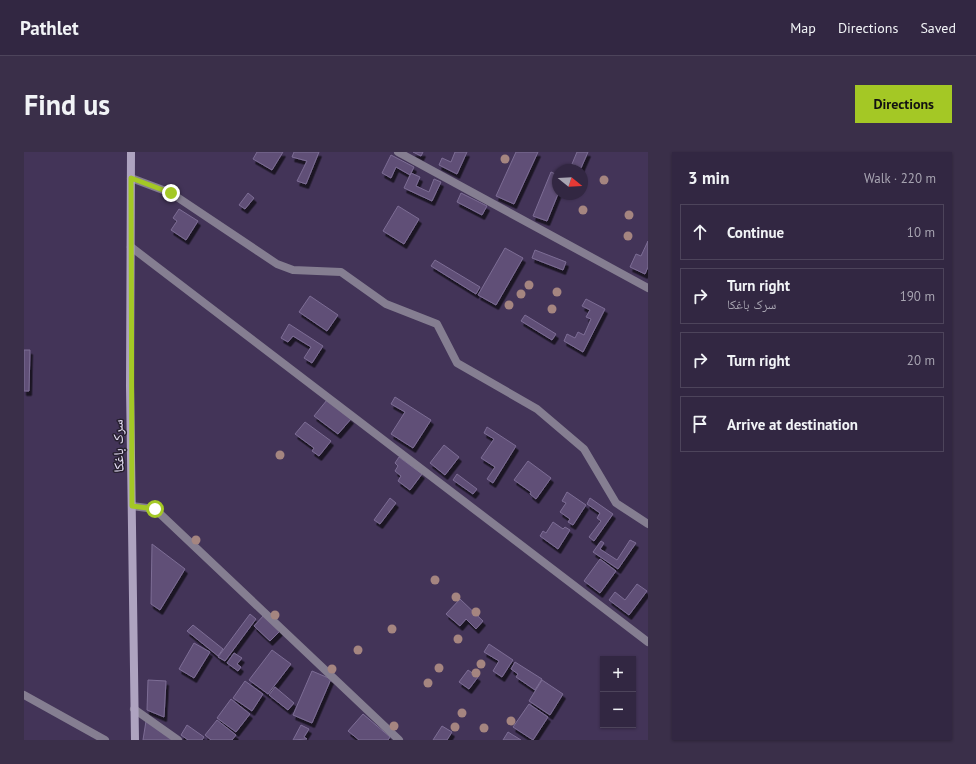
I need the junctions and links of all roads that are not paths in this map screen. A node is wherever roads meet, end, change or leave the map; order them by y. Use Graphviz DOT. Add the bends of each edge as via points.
graph roads {
  1 [pos="131,152"];
  2 [pos="398,152"];
  3 [pos="131,178"];
  4 [pos="131,247"];
  5 [pos="648,288"];
  6 [pos="132,506"];
  7 [pos="648,524"];
  8 [pos="648,642"];
  9 [pos="24,695"];
  10 [pos="134,709"];
  11 [pos="105,740"];
  12 [pos="134,740"];
  13 [pos="178,740"];
  14 [pos="399,740"];
  1 -- 3 [label="street, سرک باغکا"];
  2 -- 5 [label="street"];
  3 -- 4 [label="street, سرک باغکا"];
  3 -- 7 [label="street" via="171,193 277,264 293,270 341,272 386,304 437,324 458,363 537,409 584,449 616,503"];
  4 -- 6 [label="street, سرک باغکا"];
  4 -- 8 [label="street"];
  6 -- 10 [label="street, سرک باغکا"];
  6 -- 14 [label="street" via="155,509"];
  9 -- 11 [label="street"];
  10 -- 12 [label="street, سرک باغکا"];
  10 -- 13 [label="street"];
}
